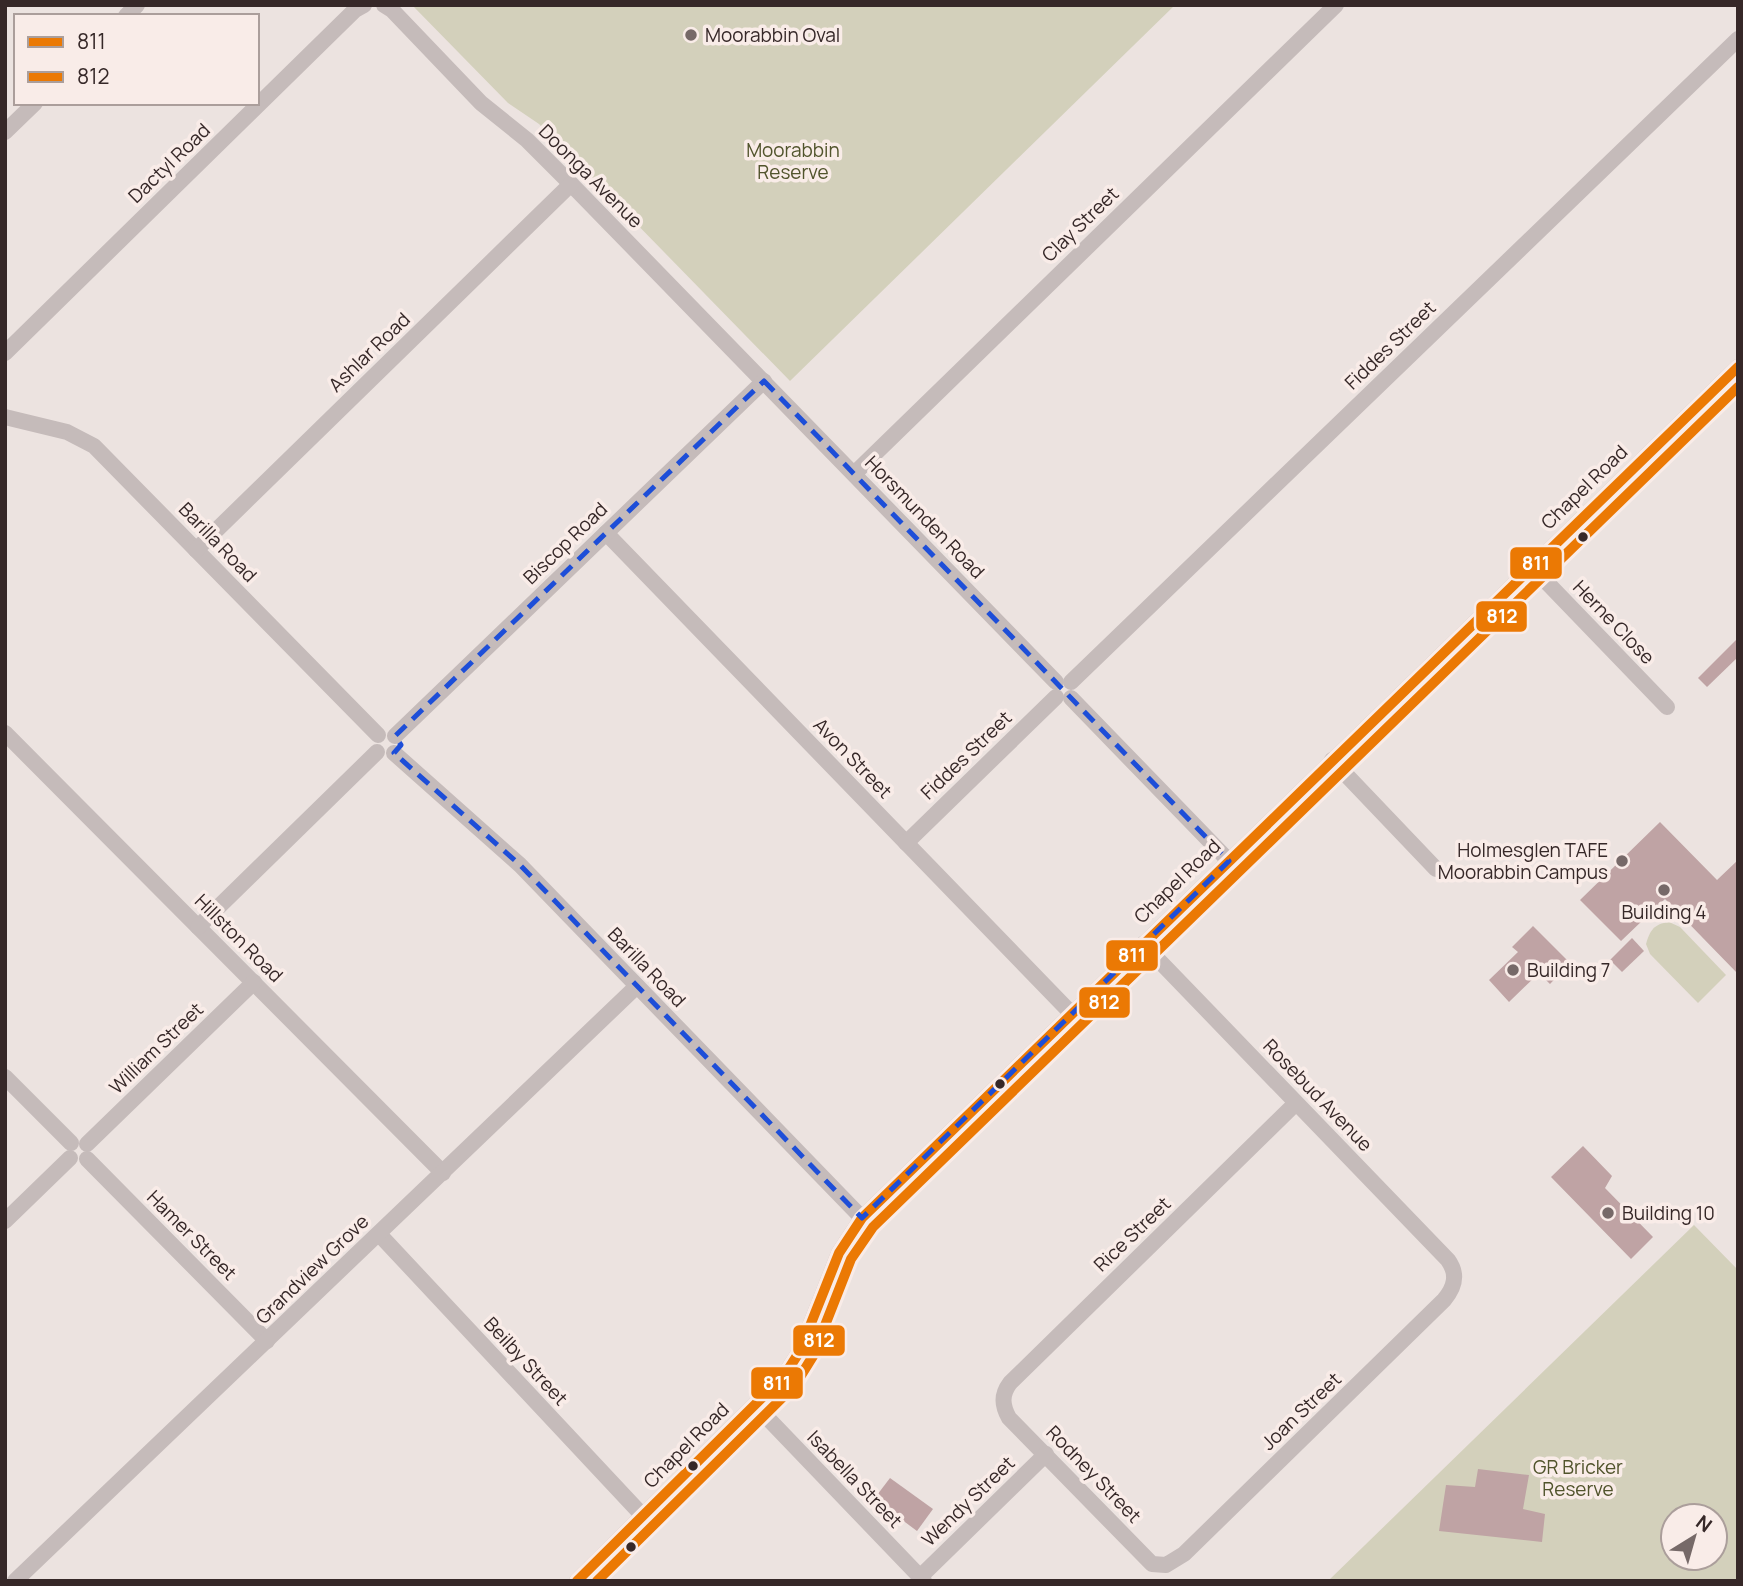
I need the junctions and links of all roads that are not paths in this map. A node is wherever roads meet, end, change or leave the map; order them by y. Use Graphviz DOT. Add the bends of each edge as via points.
graph roads {
  1 [pos="364,5"];
  2 [pos="384,5"];
  3 [pos="1336,5"];
  4 [pos="1738,38"];
  5 [pos="259,104"];
  6 [pos="33,105"];
  7 [pos="258,105"];
  8 [pos="5,132"];
  9 [pos="571,184"];
  10 [pos="5,353"];
  11 [pos="1738,367"];
  12 [pos="764,381"];
  13 [pos="5,417"];
  14 [pos="853,474"];
  15 [pos="606,533"];
  16 [pos="196,550"];
  17 [pos="1532,567"];
  18 [pos="1063,690"];
  19 [pos="1667,707"];
  20 [pos="5,733"];
  21 [pos="395,736"];
  22 [pos="377,744"];
  23 [pos="394,753"];
  24 [pos="1332,761"];
  25 [pos="906,843"];
  26 [pos="1229,861"];
  27 [pos="1436,869"];
  28 [pos="198,927"];
  29 [pos="1143,944"];
  30 [pos="254,982"];
  31 [pos="637,986"];
  32 [pos="1071,1013"];
  33 [pos="5,1077"];
  34 [pos="1296,1103"];
  35 [pos="79,1151"];
  36 [pos="443,1173"];
  37 [pos="862,1218"];
  38 [pos="5,1221"];
  39 [pos="379,1234"];
  40 [pos="1455,1279"];
  41 [pos="267,1341"];
  42 [pos="1002,1399"];
  43 [pos="755,1405"];
  44 [pos="1046,1454"];
  45 [pos="643,1516"];
  46 [pos="1166,1565"];
  47 [pos="590,1568"];
  48 [pos="922,1579"];
  49 [pos="15,1581"];
  50 [pos="578,1581"];
  51 [pos="602,1581"];
  1 -- 5 [label="street, Dactyl Road"];
  2 -- 9 [label="street, Doonga Avenue" via="481,103"];
  3 -- 14 [label="street, Clay Street"];
  4 -- 18 [label="street, Fiddes Street"];
  6 -- 8 [label="street"];
  7 -- 10 [label="street, Dactyl Road"];
  9 -- 12 [label="street, Doonga Avenue"];
  9 -- 16 [label="street, Ashlar Road"];
  11 -- 17 [label="street, Chapel Road"];
  12 -- 14 [label="street, Horsmunden Road"];
  12 -- 15 [label="street, Biscop Road"];
  13 -- 16 [label="street, Barilla Road" via="86,440"];
  14 -- 18 [label="street, Horsmunden Road"];
  15 -- 21 [label="street, Biscop Road"];
  15 -- 25 [label="street, Avon Street"];
  16 -- 22 [label="street, Barilla Road"];
  17 -- 19 [label="street, Herne Close"];
  17 -- 24 [label="street, Chapel Road"];
  18 -- 25 [label="street, Fiddes Street"];
  18 -- 26 [label="street, Horsmunden Road"];
  20 -- 28 [label="street, Hillston Road"];
  21 -- 22 [label="street" via="385,732"];
  21 -- 23 [label="street" via="398,747"];
  22 -- 23 [label="street" via="387,756"];
  22 -- 28 [label="street"];
  23 -- 31 [label="street, Barilla Road" via="494,841"];
  24 -- 26 [label="street, Chapel Road"];
  24 -- 27 [label="street"];
  25 -- 32 [label="street, Avon Street"];
  26 -- 29 [label="street, Chapel Road"];
  28 -- 30 [label="street, Hillston Road"];
  29 -- 32 [label="street, Chapel Road"];
  29 -- 34 [label="street, Rosebud Avenue"];
  30 -- 35 [label="street, William Street"];
  30 -- 36 [label="street, Hillston Road"];
  31 -- 36 [label="street, Grandview Grove"];
  31 -- 37 [label="street, Barilla Road"];
  32 -- 37 [label="street, Chapel Road"];
  33 -- 35 [label="street, Hamer Street"];
  34 -- 40 [label="street, Rosebud Avenue" via="1448,1260"];
  34 -- 42 [label="street, Rice Street" via="1010,1383"];
  35 -- 38 [label="street, William Street"];
  35 -- 41 [label="street, Hamer Street"];
  36 -- 39 [label="street, Grandview Grove"];
  37 -- 43 [label="street, Chapel Road" via="839,1253 793,1364"];
  39 -- 41 [label="street, Grandview Grove"];
  39 -- 45 [label="street, Beilby Street"];
  40 -- 46 [label="street, Joan Street" via="1444,1300 1184,1554"];
  41 -- 49 [label="street, Grandview Grove"];
  42 -- 44 [label="street, Rodney Street" via="1010,1418"];
  43 -- 45 [label="street, Chapel Road"];
  43 -- 48 [label="street, Isabella Street"];
  44 -- 46 [label="street, Rodney Street" via="1147,1560"];
  44 -- 48 [label="street, Wendy Street"];
  45 -- 47 [label="street, Chapel Road"];
  47 -- 50 [label="street, Chapel Road"];
  47 -- 51 [label="street"];
}
